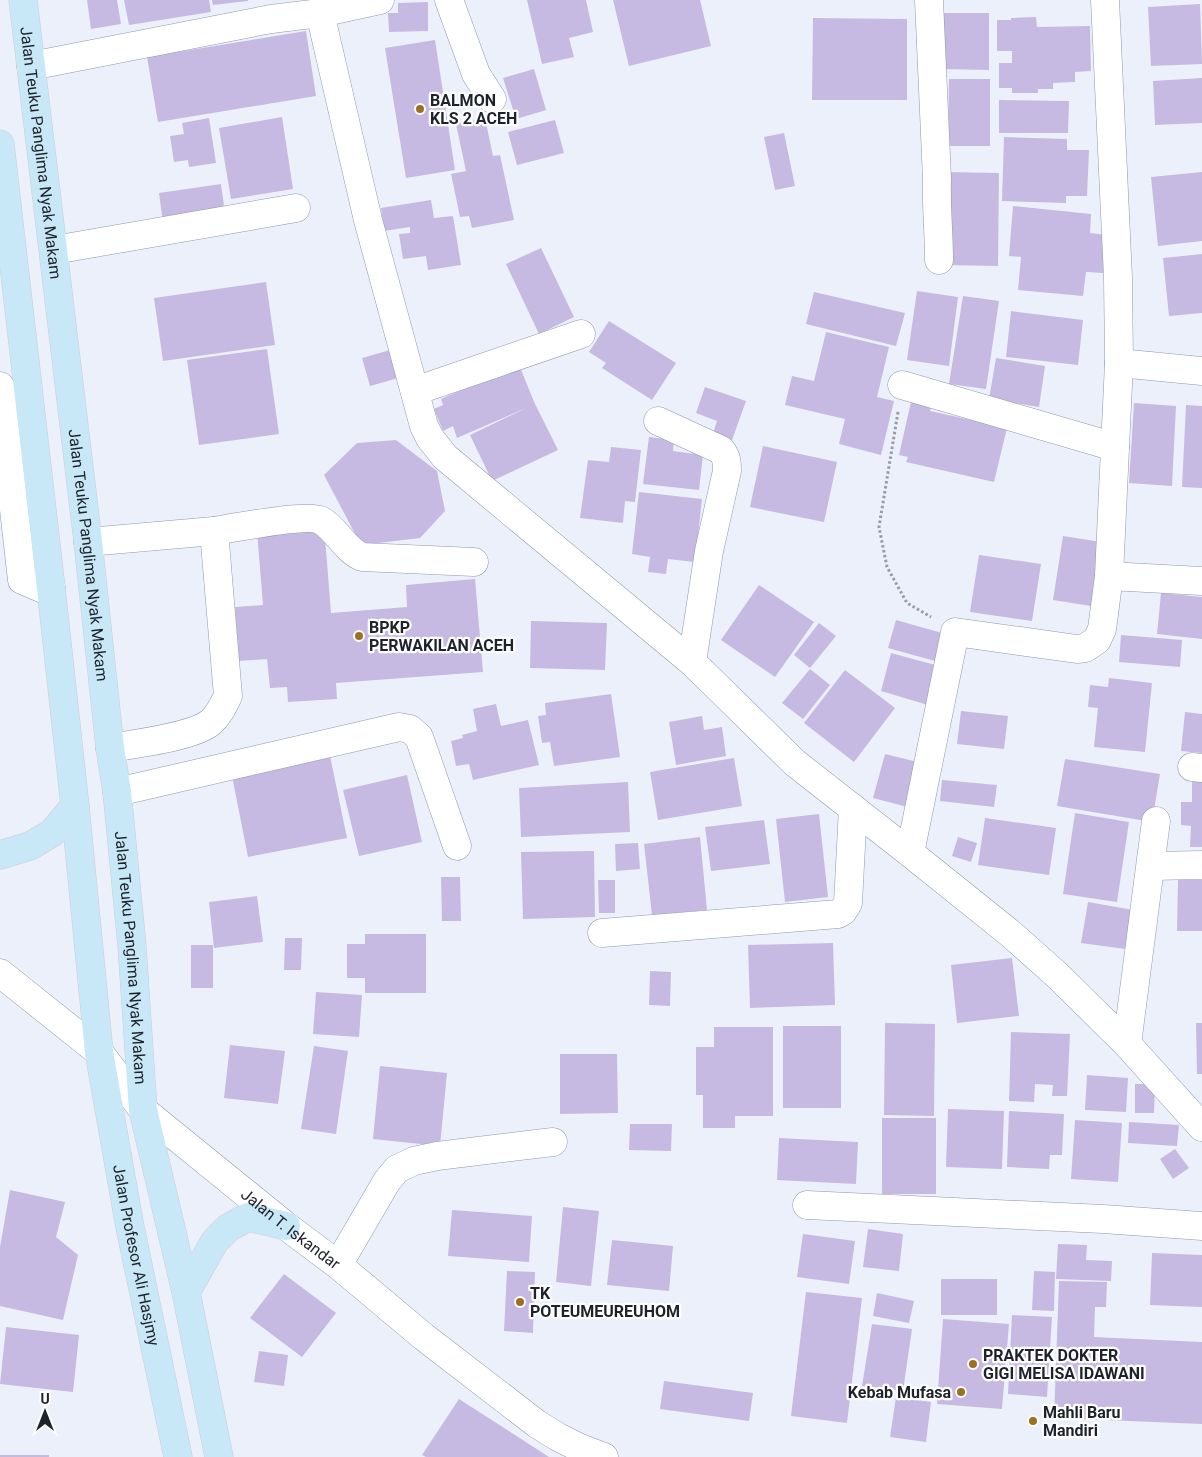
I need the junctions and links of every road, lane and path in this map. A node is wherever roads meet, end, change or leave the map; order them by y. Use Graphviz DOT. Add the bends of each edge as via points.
graph roads {
  1 [pos="23,0"];
  2 [pos="380,0"];
  3 [pos="449,0"];
  4 [pos="929,0"];
  5 [pos="1105,0"];
  6 [pos="320,13"];
  7 [pos="31,66"];
  8 [pos="492,99"];
  9 [pos="0,144"];
  10 [pos="296,208"];
  11 [pos="54,250"];
  12 [pos="939,260"];
  13 [pos="8,287"];
  14 [pos="581,334"];
  15 [pos="1119,363"];
  16 [pos="66,364"];
  17 [pos="25,368"];
  18 [pos="1202,370"];
  19 [pos="902,385"];
  20 [pos="0,386"];
  21 [pos="415,391"];
  22 [pos="658,421"];
  23 [pos="1115,447"];
  24 [pos="37,457"];
  25 [pos="4,460"];
  26 [pos="214,530"];
  27 [pos="88,542"];
  28 [pos="474,562"];
  29 [pos="1109,576"];
  30 [pos="1202,581"];
  31 [pos="51,588"];
  32 [pos="955,632"];
  33 [pos="692,662"];
  34 [pos="110,748"];
  35 [pos="117,792"];
  36 [pos="75,806"];
  37 [pos="853,808"];
  38 [pos="1156,821"];
  39 [pos="457,846"];
  40 [pos="910,853"];
  41 [pos="0,855"];
  42 [pos="1202,865"];
  43 [pos="1151,866"];
  44 [pos="602,932"];
  45 [pos="0,973"];
  46 [pos="1127,1044"];
  47 [pos="99,1052"];
  48 [pos="143,1110"];
  49 [pos="1202,1127"];
  50 [pos="553,1142"];
  51 [pos="807,1205"];
  52 [pos="286,1226"];
  53 [pos="1202,1226"];
  54 [pos="338,1265"];
  55 [pos="186,1292"];
  56 [pos="178,1457"];
  57 [pos="219,1457"];
  58 [pos="604,1457"];
  1 -- 7 [label="main road, Jalan Teuku Panglima Nyak Makam"];
  2 -- 6 [label="street"];
  3 -- 8 [label="street" via="476,74"];
  4 -- 12 [label="street"];
  5 -- 15 [label="street"];
  6 -- 7 [label="street" via="271,19"];
  6 -- 21 [label="street" via="368,220"];
  7 -- 11 [label="main road, Jalan Teuku Panglima Nyak Makam"];
  9 -- 13 [label="main road"];
  10 -- 11 [label="street"];
  11 -- 16 [label="main road, Jalan Teuku Panglima Nyak Makam"];
  13 -- 17 [label="main road"];
  14 -- 21 [label="street"];
  15 -- 18 [label="street"];
  15 -- 23 [label="street"];
  16 -- 17 [label="main road"];
  16 -- 27 [label="main road, Jalan Teuku Panglima Nyak Makam"];
  17 -- 24 [label="main road"];
  19 -- 23 [label="street"];
  19 -- 32 [label="path" via="879,527 887,567 906,603"];
  20 -- 25 [label="street"];
  21 -- 33 [label="street" via="424,426 445,457"];
  22 -- 33 [label="street" via="721,450 727,463"];
  23 -- 29 [label="street"];
  24 -- 25 [label="street"];
  24 -- 31 [label="main road"];
  25 -- 31 [label="street" via="22,580 42,589"];
  26 -- 27 [label="street"];
  26 -- 28 [label="street" via="314,519 321,520 350,550 362,557"];
  26 -- 34 [label="street" via="228,696 209,724 166,738"];
  27 -- 34 [label="main road, Jalan Teuku Panglima Nyak Makam"];
  29 -- 30 [label="street"];
  29 -- 32 [label="street" via="1102,628 1097,640 1085,648"];
  31 -- 36 [label="main road"];
  32 -- 40 [label="street"];
  33 -- 37 [label="street" via="795,763"];
  34 -- 35 [label="main road, Jalan Teuku Panglima Nyak Makam"];
  35 -- 39 [label="street" via="399,727 414,731 418,737"];
  35 -- 48 [label="main road, Jalan Teuku Panglima Nyak Makam"];
  36 -- 41 [label="main road" via="52,833 30,846"];
  36 -- 47 [label="main road"];
  37 -- 40 [label="street"];
  37 -- 44 [label="street" via="848,903 843,912"];
  38 -- 43 [label="street"];
  40 -- 46 [label="street" via="1011,934"];
  42 -- 43 [label="street"];
  43 -- 46 [label="street"];
  45 -- 47 [label="street, Jalan T. Iskandar"];
  46 -- 49 [label="street"];
  47 -- 48 [label="street, Jalan T. Iskandar"];
  47 -- 56 [label="main road, Jalan Profesor Ali Hasjmy" via="129,1222"];
  48 -- 52 [label="street, Jalan T. Iskandar"];
  48 -- 55 [label="main road"];
  50 -- 54 [label="street" via="437,1156 397,1169"];
  51 -- 53 [label="street"];
  52 -- 54 [label="street, Jalan T. Iskandar"];
  52 -- 55 [label="main road" via="248,1217 228,1228 215,1241"];
  54 -- 58 [label="street, Jalan T. Iskandar" via="424,1337 537,1424 578,1447"];
  55 -- 57 [label="main road"];
}
